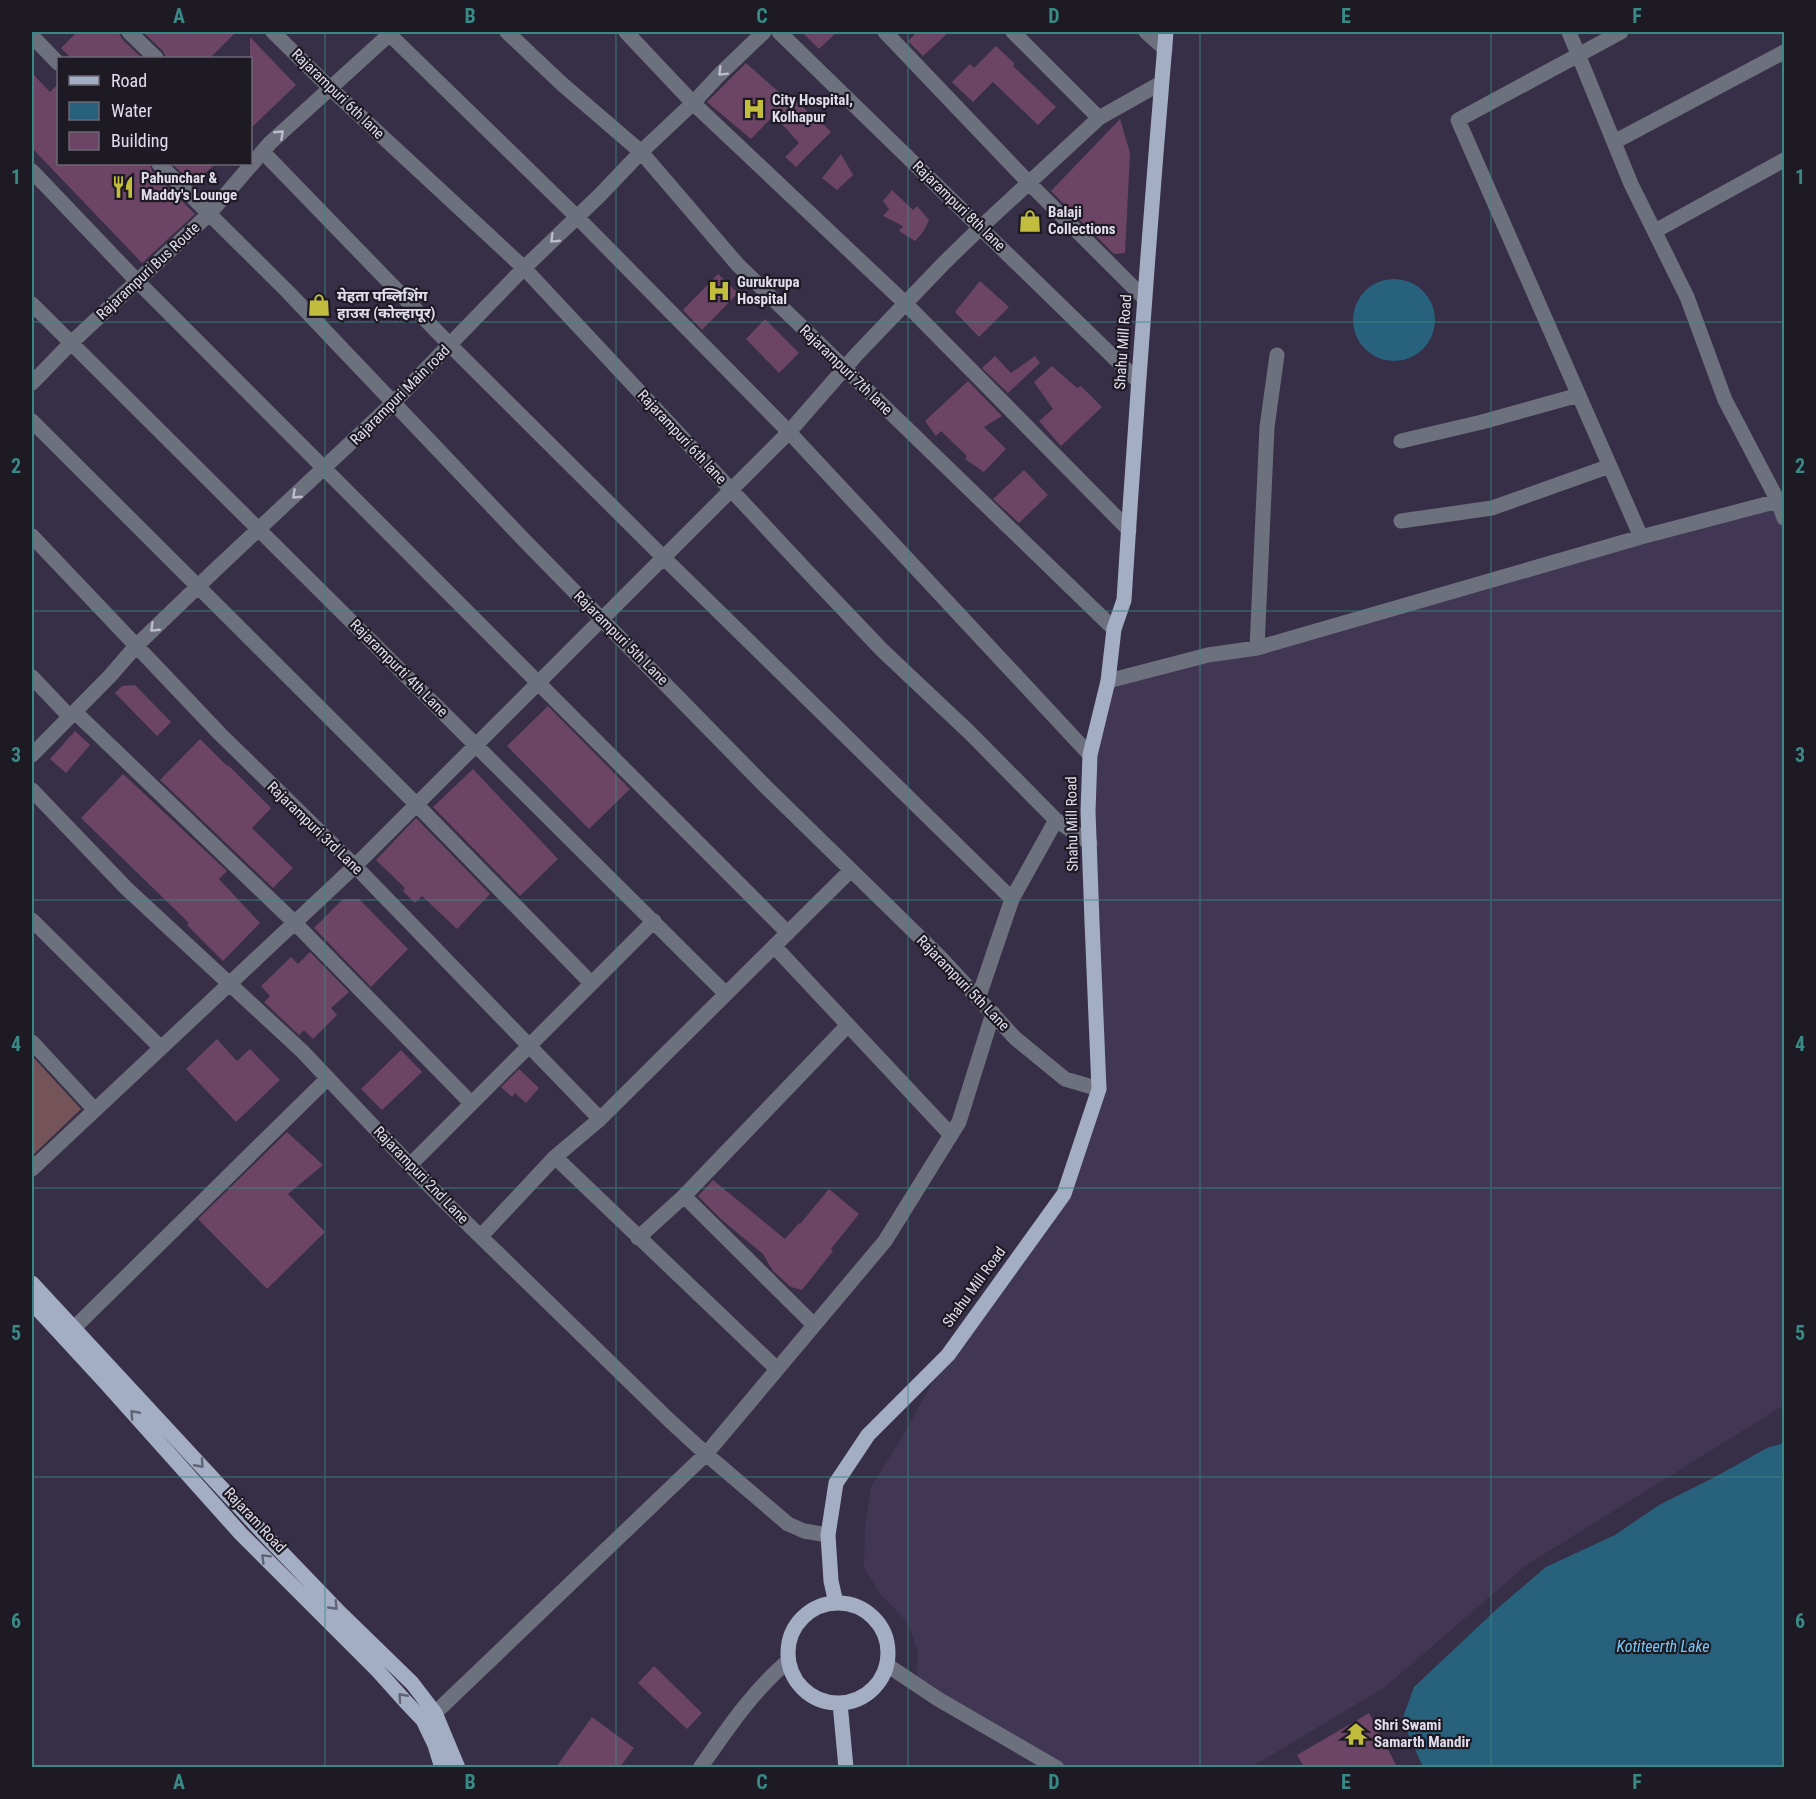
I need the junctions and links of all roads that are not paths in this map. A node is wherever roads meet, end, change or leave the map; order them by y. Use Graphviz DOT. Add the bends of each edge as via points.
graph roads {
  1 [pos="129,32"];
  2 [pos="273,32"];
  3 [pos="390,32"];
  4 [pos="507,32"];
  5 [pos="626,32"];
  6 [pos="764,32"];
  7 [pos="779,32"];
  8 [pos="885,32"];
  9 [pos="1013,32"];
  10 [pos="1146,32"];
  11 [pos="1166,32"];
  12 [pos="1569,32"];
  13 [pos="1621,32"];
  14 [pos="32,36"];
  15 [pos="1165,49"];
  16 [pos="1785,52"];
  17 [pos="1578,55"];
  18 [pos="155,57"];
  19 [pos="57,62"];
  20 [pos="1161,83"];
  21 [pos="330,88"];
  22 [pos="693,103"];
  23 [pos="1099,118"];
  24 [pos="1614,142"];
  25 [pos="641,152"];
  26 [pos="257,154"];
  27 [pos="1785,160"];
  28 [pos="160,165"];
  29 [pos="248,165"];
  30 [pos="32,171"];
  31 [pos="1030,184"];
  32 [pos="209,214"];
  33 [pos="577,217"];
  34 [pos="981,228"];
  35 [pos="1654,231"];
  36 [pos="524,268"];
  37 [pos="137,281"];
  38 [pos="1144,298"];
  39 [pos="32,304"];
  40 [pos="906,304"];
  41 [pos="70,344"];
  42 [pos="450,345"];
  43 [pos="1277,355"];
  44 [pos="843,369"];
  45 [pos="1138,381"];
  46 [pos="32,383"];
  47 [pos="1579,395"];
  48 [pos="393,403"];
  49 [pos="32,421"];
  50 [pos="789,432"];
  51 [pos="1401,441"];
  52 [pos="1610,466"];
  53 [pos="324,469"];
  54 [pos="730,489"];
  55 [pos="1778,501"];
  56 [pos="1785,518"];
  57 [pos="1401,521"];
  58 [pos="259,530"];
  59 [pos="1129,530"];
  60 [pos="32,536"];
  61 [pos="1641,537"];
  62 [pos="663,557"];
  63 [pos="197,587"];
  64 [pos="602,619"];
  65 [pos="1114,629"];
  66 [pos="136,646"];
  67 [pos="1257,648"];
  68 [pos="32,677"];
  69 [pos="1108,681"];
  70 [pos="538,682"];
  71 [pos="72,714"];
  72 [pos="476,744"];
  73 [pos="32,755"];
  74 [pos="1090,755"];
  75 [pos="32,790"];
  76 [pos="416,804"];
  77 [pos="1056,820"];
  78 [pos="1090,843"];
  79 [pos="355,866"];
  80 [pos="851,870"];
  81 [pos="1012,899"];
  82 [pos="32,920"];
  83 [pos="654,921"];
  84 [pos="294,922"];
  85 [pos="788,933"];
  86 [pos="774,946"];
  87 [pos="229,983"];
  88 [pos="591,983"];
  89 [pos="726,994"];
  90 [pos="978,999"];
  91 [pos="993,1013"];
  92 [pos="848,1024"];
  93 [pos="32,1042"];
  94 [pos="529,1045"];
  95 [pos="160,1047"];
  96 [pos="328,1078"];
  97 [pos="1099,1089"];
  98 [pos="471,1103"];
  99 [pos="94,1109"];
  100 [pos="600,1119"];
  101 [pos="951,1135"];
  102 [pos="555,1157"];
  103 [pos="410,1165"];
  104 [pos="32,1169"];
  105 [pos="684,1196"];
  106 [pos="480,1236"];
  107 [pos="638,1238"];
  108 [pos="32,1283"];
  109 [pos="32,1303"];
  110 [pos="814,1325"];
  111 [pos="74,1328"];
  112 [pos="777,1369"];
  113 [pos="706,1454"];
  114 [pos="828,1535"];
  115 [pos="836,1603"];
  116 [pos="788,1661"];
  117 [pos="887,1665"];
  118 [pos="840,1703"];
  119 [pos="429,1717"];
  120 [pos="442,1767"];
  121 [pos="458,1767"];
  122 [pos="700,1767"];
  123 [pos="846,1767"];
  124 [pos="1057,1767"];
  1 -- 18 [label="street"];
  2 -- 21 [label="street, Rajarampuri 6th lane"];
  3 -- 21 [label="street, Rajarampuri Bus Route"];
  3 -- 33 [label="street"];
  4 -- 25 [label="street, Rajarampuri 7th lane"];
  5 -- 22 [label="street"];
  6 -- 22 [label="street, Rajarampuri Main road, one-way"];
  7 -- 34 [label="street, Rajarampuri 8th lane"];
  8 -- 31 [label="street"];
  9 -- 23 [label="street"];
  10 -- 15 [label="street"];
  11 -- 15 [label="main road, Shahu Mill Road"];
  12 -- 17 [label="street"];
  13 -- 17 [label="street"];
  14 -- 19 [label="street"];
  15 -- 20 [label="main road, Shahu Mill Road"];
  16 -- 24 [label="street"];
  17 -- 24 [label="street"];
  17 -- 47 [label="street" via="1458,120"];
  20 -- 23 [label="street"];
  20 -- 38 [label="main road, Shahu Mill Road"];
  26 -- 21 [label="street, Rajarampuri Bus Route, one-way"];
  21 -- 36 [label="street, Rajarampuri 6th lane"];
  22 -- 25 [label="street, Rajarampuri Main road"];
  22 -- 40 [label="street"];
  23 -- 31 [label="street"];
  24 -- 35 [label="street"];
  25 -- 33 [label="street, Rajarampuri Main road"];
  25 -- 44 [label="street, Rajarampuri 7th lane" via="738,266"];
  26 -- 42 [label="street"];
  27 -- 35 [label="street"];
  28 -- 32 [label="street, Rajarampuri 5th Lane"];
  29 -- 32 [label="street, Rajarampuri Bus Route"];
  30 -- 37 [label="street"];
  31 -- 34 [label="street"];
  31 -- 38 [label="street"];
  32 -- 37 [label="street, Rajarampuri Bus Route"];
  32 -- 48 [label="street, Rajarampuri 5th Lane"];
  33 -- 36 [label="street, Rajarampuri Main road, one-way"];
  33 -- 50 [label="street"];
  34 -- 40 [label="street"];
  34 -- 45 [label="street, Rajarampuri 8th lane"];
  35 -- 55 [label="street" via="1687,297 1725,400"];
  36 -- 42 [label="street, Rajarampuri Main road"];
  36 -- 54 [label="street, Rajarampuri 6th lane"];
  37 -- 41 [label="street, Rajarampuri Bus Route"];
  37 -- 53 [label="street"];
  38 -- 45 [label="main road, Shahu Mill Road"];
  39 -- 41 [label="street, Rajarampurti 4th Lane"];
  40 -- 44 [label="street"];
  40 -- 59 [label="street"];
  41 -- 46 [label="street, Rajarampuri Bus Route"];
  41 -- 58 [label="street, Rajarampurti 4th Lane"];
  42 -- 48 [label="street, Rajarampuri Main road"];
  42 -- 62 [label="street"];
  43 -- 67 [label="street" via="1267,427"];
  44 -- 50 [label="street"];
  44 -- 65 [label="street, Rajarampuri 7th lane"];
  45 -- 59 [label="main road, Shahu Mill Road"];
  47 -- 51 [label="street"];
  47 -- 52 [label="street"];
  48 -- 53 [label="street, Rajarampuri Main road"];
  48 -- 64 [label="street, Rajarampuri 5th Lane"];
  49 -- 63 [label="street"];
  50 -- 54 [label="street"];
  50 -- 74 [label="street"];
  52 -- 57 [label="street" via="1492,508"];
  52 -- 61 [label="street"];
  53 -- 58 [label="street, Rajarampuri Main road, one-way"];
  53 -- 70 [label="street"];
  54 -- 62 [label="street"];
  54 -- 77 [label="street, Rajarampuri 6th lane" via="882,650"];
  55 -- 56 [label="street"];
  55 -- 61 [label="street"];
  58 -- 63 [label="street, Rajarampuri Main road"];
  58 -- 72 [label="street, Rajarampurti 4th Lane"];
  59 -- 65 [label="main road, Shahu Mill Road" via="1124,600"];
  60 -- 66 [label="street, Rajarampuri 3rd Lane"];
  61 -- 67 [label="street"];
  62 -- 64 [label="street"];
  62 -- 81 [label="street"];
  63 -- 66 [label="street, Rajarampuri Main road, one-way"];
  63 -- 76 [label="street"];
  64 -- 70 [label="street"];
  64 -- 80 [label="street, Rajarampuri 5th Lane"];
  65 -- 69 [label="main road, Shahu Mill Road"];
  66 -- 71 [label="street, Rajarampuri Main road"];
  66 -- 79 [label="street, Rajarampuri 3rd Lane"];
  67 -- 69 [label="street"];
  68 -- 71 [label="street"];
  69 -- 74 [label="main road, Shahu Mill Road"];
  70 -- 72 [label="street"];
  70 -- 85 [label="street"];
  71 -- 73 [label="street, Rajarampuri Main road"];
  71 -- 84 [label="street"];
  72 -- 76 [label="street"];
  72 -- 83 [label="street, Rajarampurti 4th Lane"];
  74 -- 78 [label="main road, Shahu Mill Road"];
  75 -- 87 [label="street, Rajarampuri 2nd Lane" via="126,888"];
  76 -- 79 [label="street"];
  76 -- 88 [label="street"];
  77 -- 78 [label="street, Rajarampuri 6th lane"];
  77 -- 81 [label="street"];
  78 -- 97 [label="main road, Shahu Mill Road"];
  79 -- 84 [label="street"];
  79 -- 94 [label="street, Rajarampuri 3rd Lane"];
  80 -- 85 [label="street"];
  80 -- 90 [label="street, Rajarampuri 5th Lane"];
  81 -- 90 [label="street"];
  82 -- 95 [label="street"];
  83 -- 88 [label="street"];
  83 -- 89 [label="street, Rajarampurti 4th Lane"];
  84 -- 87 [label="street"];
  84 -- 98 [label="street"];
  85 -- 86 [label="street"];
  86 -- 89 [label="street"];
  86 -- 92 [label="street"];
  87 -- 95 [label="street"];
  87 -- 96 [label="street, Rajarampuri 2nd Lane"];
  88 -- 94 [label="street"];
  89 -- 100 [label="street"];
  90 -- 91 [label="street, Rajarampuri 5th Lane"];
  91 -- 97 [label="street, Rajarampuri 5th Lane" via="1015,1038 1065,1078"];
  91 -- 101 [label="street" via="959,1122"];
  92 -- 101 [label="street"];
  92 -- 105 [label="street"];
  93 -- 99 [label="street"];
  94 -- 98 [label="street"];
  94 -- 100 [label="street, Rajarampuri 3rd Lane"];
  95 -- 99 [label="street"];
  96 -- 103 [label="street, Rajarampuri 2nd Lane"];
  96 -- 111 [label="street"];
  97 -- 114 [label="main road, Shahu Mill Road" via="1064,1194 948,1355 867,1435 836,1483"];
  98 -- 103 [label="street"];
  99 -- 104 [label="street"];
  100 -- 102 [label="street"];
  101 -- 110 [label="street" via="885,1241"];
  102 -- 106 [label="street"];
  102 -- 107 [label="street"];
  103 -- 106 [label="street, Rajarampuri 2nd Lane"];
  105 -- 107 [label="street"];
  105 -- 110 [label="street"];
  106 -- 113 [label="street, Rajarampuri 2nd Lane"];
  107 -- 112 [label="street"];
  108 -- 111 [label="main road"];
  119 -- 109 [label="main road, Rajaram Road, one-way" via="241,1534"];
  110 -- 112 [label="street"];
  111 -- 119 [label="main road, one-way" via="267,1537 412,1683"];
  112 -- 113 [label="street"];
  113 -- 114 [label="street, Rajarampuri 2nd Lane" via="788,1524 804,1532"];
  113 -- 119 [label="street"];
  114 -- 115 [label="main road, Shahu Mill Road"];
  115 -- 116 [label="main road" via="815,1608 802,1618 792,1632"];
  115 -- 117 [label="main road" via="862,1608 876,1619 888,1648"];
  116 -- 118 [label="main road" via="796,1680 808,1692"];
  116 -- 122 [label="street" via="750,1698"];
  117 -- 118 [label="main road" via="870,1692"];
  117 -- 124 [label="street"];
  118 -- 123 [label="main road"];
  119 -- 120 [label="main road, Rajaram Road"];
  119 -- 121 [label="main road"];
}
